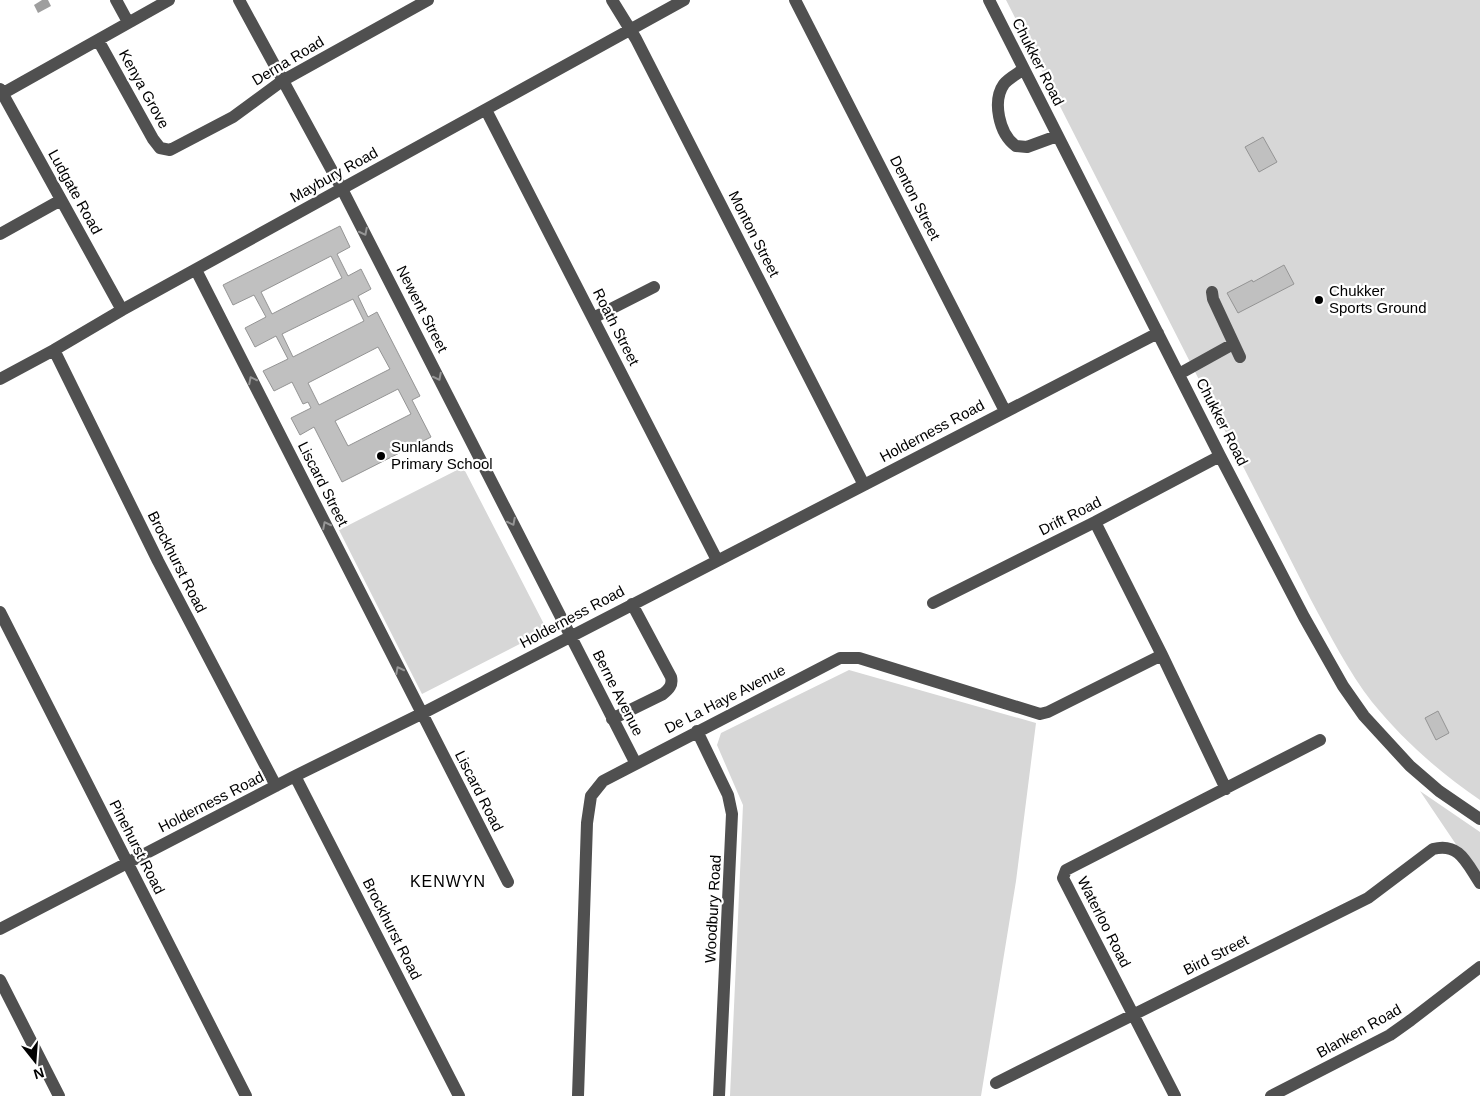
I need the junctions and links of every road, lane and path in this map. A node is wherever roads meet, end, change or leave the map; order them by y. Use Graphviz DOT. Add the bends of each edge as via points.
graph roads {
  1 [pos="116,0"];
  2 [pos="169,0"];
  3 [pos="239,0"];
  4 [pos="428,0"];
  5 [pos="612,0"];
  6 [pos="684,0"];
  7 [pos="795,0"];
  8 [pos="988,0"];
  9 [pos="128,22"];
  10 [pos="630,30"];
  11 [pos="98,40"];
  12 [pos="1024,69"];
  13 [pos="282,81"];
  14 [pos="1,92"];
  15 [pos="486,110"];
  16 [pos="1057,136"];
  17 [pos="166,150"];
  18 [pos="342,189"];
  19 [pos="61,200"];
  20 [pos="0,234"];
  21 [pos="196,270"];
  22 [pos="654,287"];
  23 [pos="1212,292"];
  24 [pos="122,310"];
  25 [pos="593,318"];
  26 [pos="1158,333"];
  27 [pos="1233,344"];
  28 [pos="54,350"];
  29 [pos="1240,356"];
  30 [pos="1179,374"];
  31 [pos="0,379"];
  32 [pos="1005,411"];
  33 [pos="1220,456"];
  34 [pos="864,485"];
  35 [pos="1095,522"];
  36 [pos="717,560"];
  37 [pos="933,603"];
  38 [pos="632,604"];
  39 [pos="0,612"];
  40 [pos="570,636"];
  41 [pos="1162,656"];
  42 [pos="421,714"];
  43 [pos="612,719"];
  44 [pos="697,731"];
  45 [pos="1320,740"];
  46 [pos="636,764"];
  47 [pos="295,776"];
  48 [pos="276,786"];
  49 [pos="1226,789"];
  50 [pos="1480,819"];
  51 [pos="128,864"];
  52 [pos="508,882"];
  53 [pos="1480,883"];
  54 [pos="0,929"];
  55 [pos="1480,967"];
  56 [pos="0,980"];
  57 [pos="1134,1015"];
  58 [pos="996,1083"];
  59 [pos="59,1096"];
  60 [pos="246,1096"];
  61 [pos="459,1096"];
  62 [pos="578,1096"];
  63 [pos="719,1096"];
  64 [pos="1175,1096"];
  65 [pos="1272,1096"];
  1 -- 9 [label="street"];
  2 -- 9 [label="street"];
  3 -- 13 [label="street, Newent Street"];
  4 -- 13 [label="street, Derna Road"];
  5 -- 10 [label="street, Monton Street"];
  6 -- 10 [label="street, Maybury Road"];
  7 -- 32 [label="street, Denton Street"];
  8 -- 12 [label="street, Chukker Road"];
  9 -- 11 [label="street"];
  10 -- 15 [label="street, Maybury Road"];
  10 -- 34 [label="street, Monton Street"];
  11 -- 14 [label="street"];
  11 -- 17 [label="street, Kenya Grove" via="153,139"];
  12 -- 16 [label="street, Chukker Road"];
  12 -- 16 [label="street" via="1008,80 1000,93 997,107 1001,124 1016,146 1027,147"];
  13 -- 17 [label="street, Derna Road" via="232,117 177,148"];
  13 -- 18 [label="street, Newent Street"];
  14 -- 19 [label="street, Ludgate Road"];
  15 -- 18 [label="street, Maybury Road"];
  15 -- 25 [label="street, Roath Street"];
  16 -- 26 [label="street, Chukker Road"];
  18 -- 21 [label="street, Maybury Road"];
  18 -- 40 [label="street, Newent Street, one-way"];
  19 -- 20 [label="street"];
  19 -- 24 [label="street, Ludgate Road"];
  21 -- 24 [label="street, Maybury Road"];
  42 -- 21 [label="street, Liscard Street, one-way"];
  22 -- 25 [label="street"];
  23 -- 27 [label="street"];
  24 -- 28 [label="street, Maybury Road"];
  25 -- 36 [label="street, Roath Street"];
  26 -- 30 [label="street, Chukker Road"];
  26 -- 32 [label="street, Holderness Road"];
  27 -- 29 [label="street"];
  27 -- 30 [label="street"];
  28 -- 31 [label="street, Maybury Road"];
  28 -- 48 [label="street, Brockhurst Road"];
  30 -- 33 [label="street, Chukker Road"];
  32 -- 34 [label="street, Holderness Road"];
  33 -- 35 [label="street, Drift Road"];
  33 -- 50 [label="street, Chukker Road" via="1304,617 1364,716 1410,766"];
  34 -- 36 [label="street, Holderness Road"];
  35 -- 37 [label="street, Drift Road"];
  35 -- 41 [label="street"];
  36 -- 38 [label="street, Holderness Road"];
  38 -- 40 [label="street, Holderness Road"];
  38 -- 43 [label="street" via="671,677 671,685 663,694"];
  39 -- 51 [label="street, Pinehurst Road"];
  40 -- 42 [label="street, Holderness Road"];
  40 -- 43 [label="street, Berne Avenue"];
  41 -- 44 [label="street, De La Haye Avenue" via="1040,714 860,658 846,657"];
  41 -- 49 [label="street"];
  42 -- 47 [label="street, Holderness Road"];
  42 -- 52 [label="street, Liscard Road"];
  43 -- 46 [label="street, Berne Avenue"];
  44 -- 46 [label="street, De La Haye Avenue"];
  44 -- 63 [label="street, Woodbury Road" via="728,795 733,820"];
  45 -- 49 [label="street, Waterloo Road"];
  46 -- 62 [label="street, De La Haye Avenue" via="603,781 591,796 589,807"];
  47 -- 48 [label="street, Holderness Road"];
  47 -- 61 [label="street, Brockhurst Road"];
  48 -- 51 [label="street, Holderness Road"];
  49 -- 57 [label="street, Waterloo Road" via="1064,873 1063,878"];
  51 -- 54 [label="street, Holderness Road"];
  51 -- 60 [label="street, Pinehurst Road"];
  53 -- 57 [label="street, Bird Street" via="1453,849 1445,847 1428,852 1368,898"];
  55 -- 65 [label="street, Blanken Road" via="1390,1035"];
  56 -- 59 [label="street"];
  57 -- 58 [label="street, Bird Street"];
  57 -- 64 [label="street, Waterloo Road"];
}
